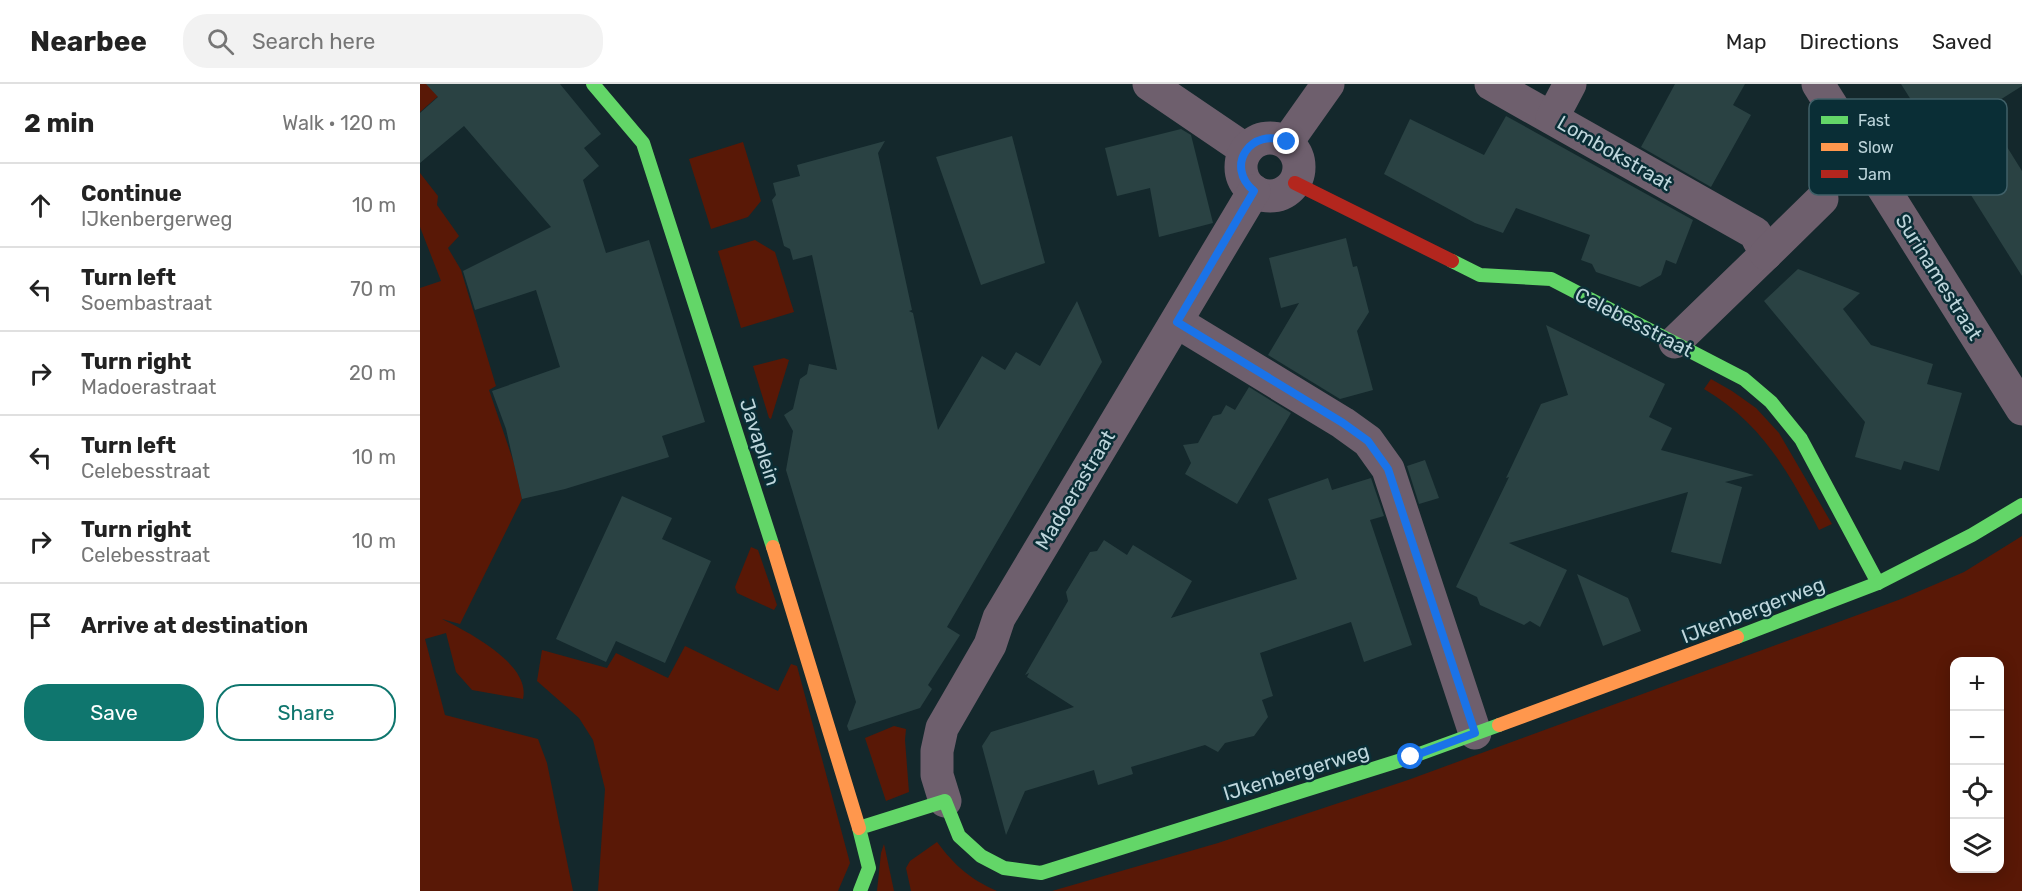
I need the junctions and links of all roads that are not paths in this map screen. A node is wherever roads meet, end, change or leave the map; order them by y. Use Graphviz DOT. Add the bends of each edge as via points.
graph roads {
  1 [pos="593,84"];
  2 [pos="1149,84"];
  3 [pos="1328,84"];
  4 [pos="1491,84"];
  5 [pos="1570,84"];
  6 [pos="1818,84"];
  7 [pos="1827,99"];
  8 [pos="1552,118"];
  9 [pos="1287,142"];
  10 [pos="1246,150"];
  11 [pos="1295,183"];
  12 [pos="1254,191"];
  13 [pos="1888,195"];
  14 [pos="1822,199"];
  15 [pos="1766,254"];
  16 [pos="1177,322"];
  17 [pos="1675,342"];
  18 [pos="2022,409"];
  19 [pos="2022,505"];
  20 [pos="1878,583"];
  21 [pos="1475,733"];
  22 [pos="945,801"];
  23 [pos="859,828"];
  24 [pos="861,891"];
  1 -- 23 [label="street, Javaplein" via="643,142"];
  2 -- 10 [label="street"];
  3 -- 9 [label="street"];
  4 -- 8 [label="street, Lombokstraat"];
  5 -- 8 [label="street"];
  6 -- 7 [label="street, Surinamestraat"];
  8 -- 15 [label="street, Lombokstraat" via="1755,233"];
  9 -- 10 [label="street" via="1269,138"];
  9 -- 11 [label="street" via="1298,157 1299,175"];
  10 -- 12 [label="street" via="1243,177"];
  11 -- 12 [label="street" via="1281,195"];
  11 -- 17 [label="street, Celebesstraat" via="1480,275 1551,279"];
  12 -- 16 [label="street, Madoerastraat"];
  13 -- 18 [label="street, Surinamestraat"];
  14 -- 15 [label="street"];
  15 -- 17 [label="street"];
  16 -- 21 [label="street" via="1368,441 1388,469"];
  16 -- 22 [label="street, Madoerastraat" via="999,618 990,645 942,728 937,775"];
  17 -- 20 [label="street, Celebesstraat" via="1744,379 1781,413 1802,438"];
  19 -- 20 [label="street, IJkenbergerweg"];
  20 -- 21 [label="street, IJkenbergerweg"];
  21 -- 22 [label="street, IJkenbergerweg" via="1411,757 1041,873 1004,868 981,856 959,837"];
  22 -- 23 [label="street"];
  23 -- 24 [label="street" via="869,868"];
}
